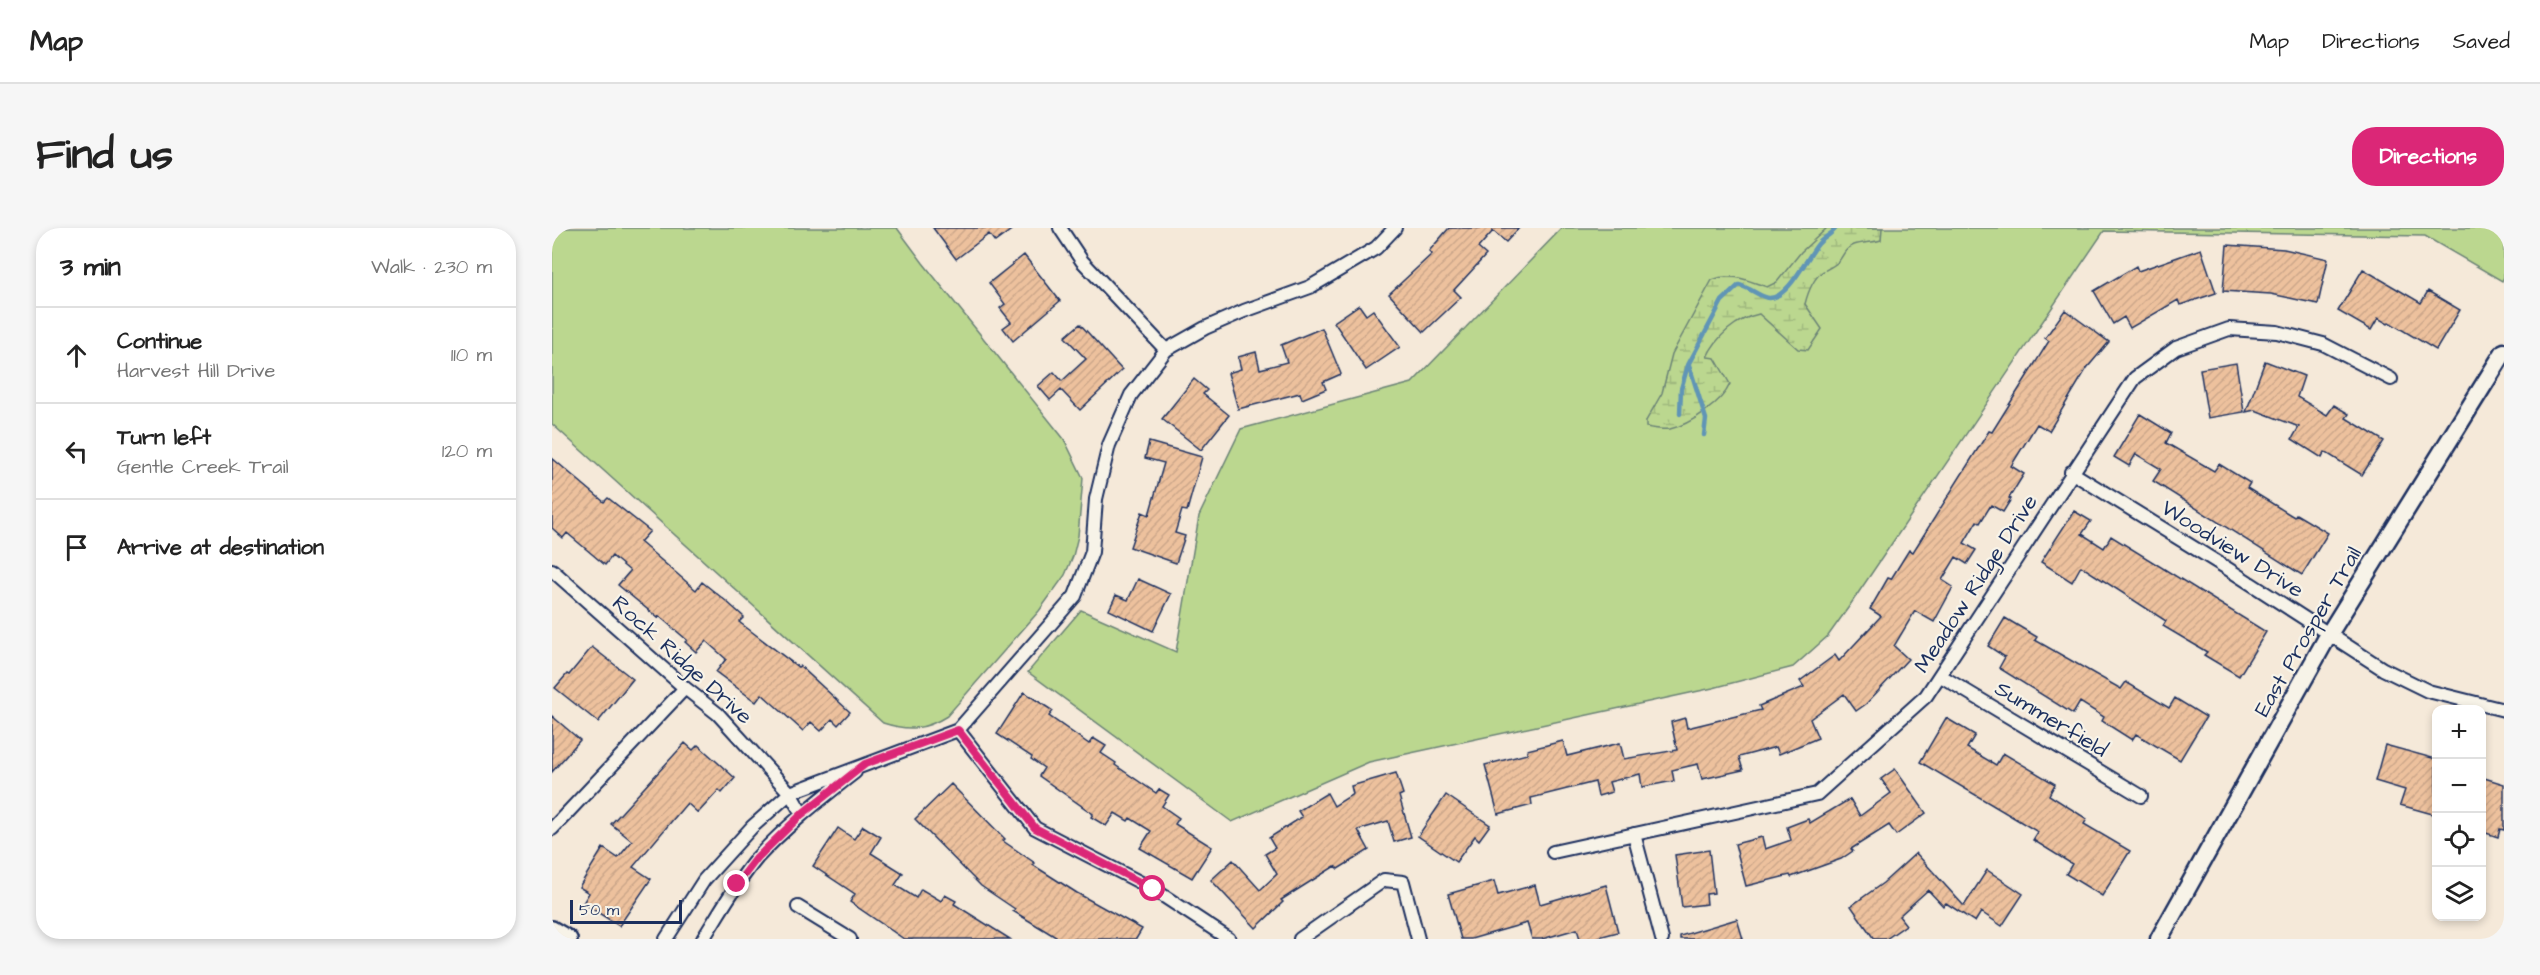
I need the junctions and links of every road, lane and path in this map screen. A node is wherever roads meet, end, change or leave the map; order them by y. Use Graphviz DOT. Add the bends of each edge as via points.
graph roads {
  1 [pos="1060,228"];
  2 [pos="1395,228"];
  3 [pos="1166,350"];
  4 [pos="2504,352"];
  5 [pos="2391,379"];
  6 [pos="2072,472"];
  7 [pos="552,570"];
  8 [pos="2329,634"];
  9 [pos="1941,676"];
  10 [pos="685,688"];
  11 [pos="2504,710"];
  12 [pos="958,730"];
  13 [pos="865,764"];
  14 [pos="790,793"];
  15 [pos="2141,796"];
  16 [pos="802,814"];
  17 [pos="552,830"];
  18 [pos="1634,834"];
  19 [pos="1553,852"];
  20 [pos="798,907"];
  21 [pos="552,928"];
  22 [pos="569,939"];
  23 [pos="666,939"];
  24 [pos="703,939"];
  25 [pos="850,939"];
  26 [pos="1229,939"];
  27 [pos="1300,939"];
  28 [pos="1418,939"];
  29 [pos="1662,939"];
  30 [pos="2158,939"];
  1 -- 3 [label="street" via="1082,261"];
  2 -- 3 [label="street" via="1376,248 1310,287 1224,320"];
  3 -- 12 [label="street" via="1131,395 1109,445 1096,499 1092,552 1075,596"];
  4 -- 8 [label="main road, East Prosper Trail"];
  5 -- 6 [label="street, Meadow Ridge Drive" via="2323,344 2277,333 2229,329 2176,348 2135,378"];
  6 -- 8 [label="street, Woodview Drive"];
  6 -- 9 [label="street, Meadow Ridge Drive"];
  7 -- 10 [label="street, Rock Ridge Drive"];
  8 -- 11 [label="street, Woodview Drive" via="2408,683"];
  8 -- 30 [label="main road, East Prosper Trail"];
  9 -- 15 [label="street, Summerfield"];
  9 -- 18 [label="street, Meadow Ridge Drive" via="1926,696 1817,794"];
  10 -- 14 [label="street, Rock Ridge Drive" via="718,714"];
  10 -- 17 [label="street"];
  12 -- 13 [label="street"];
  12 -- 26 [label="street" via="1035,828 1153,889"];
  13 -- 14 [label="street"];
  13 -- 16 [label="street"];
  14 -- 16 [label="street, Rock Ridge Drive"];
  14 -- 23 [label="street" via="752,827 704,880"];
  16 -- 24 [label="street" via="757,858"];
  18 -- 19 [label="street, Meadow Ridge Drive"];
  18 -- 29 [label="street"];
  20 -- 25 [label="street"];
  21 -- 22 [label="street"];
  27 -- 28 [label="street" via="1384,880 1403,882"];
}
